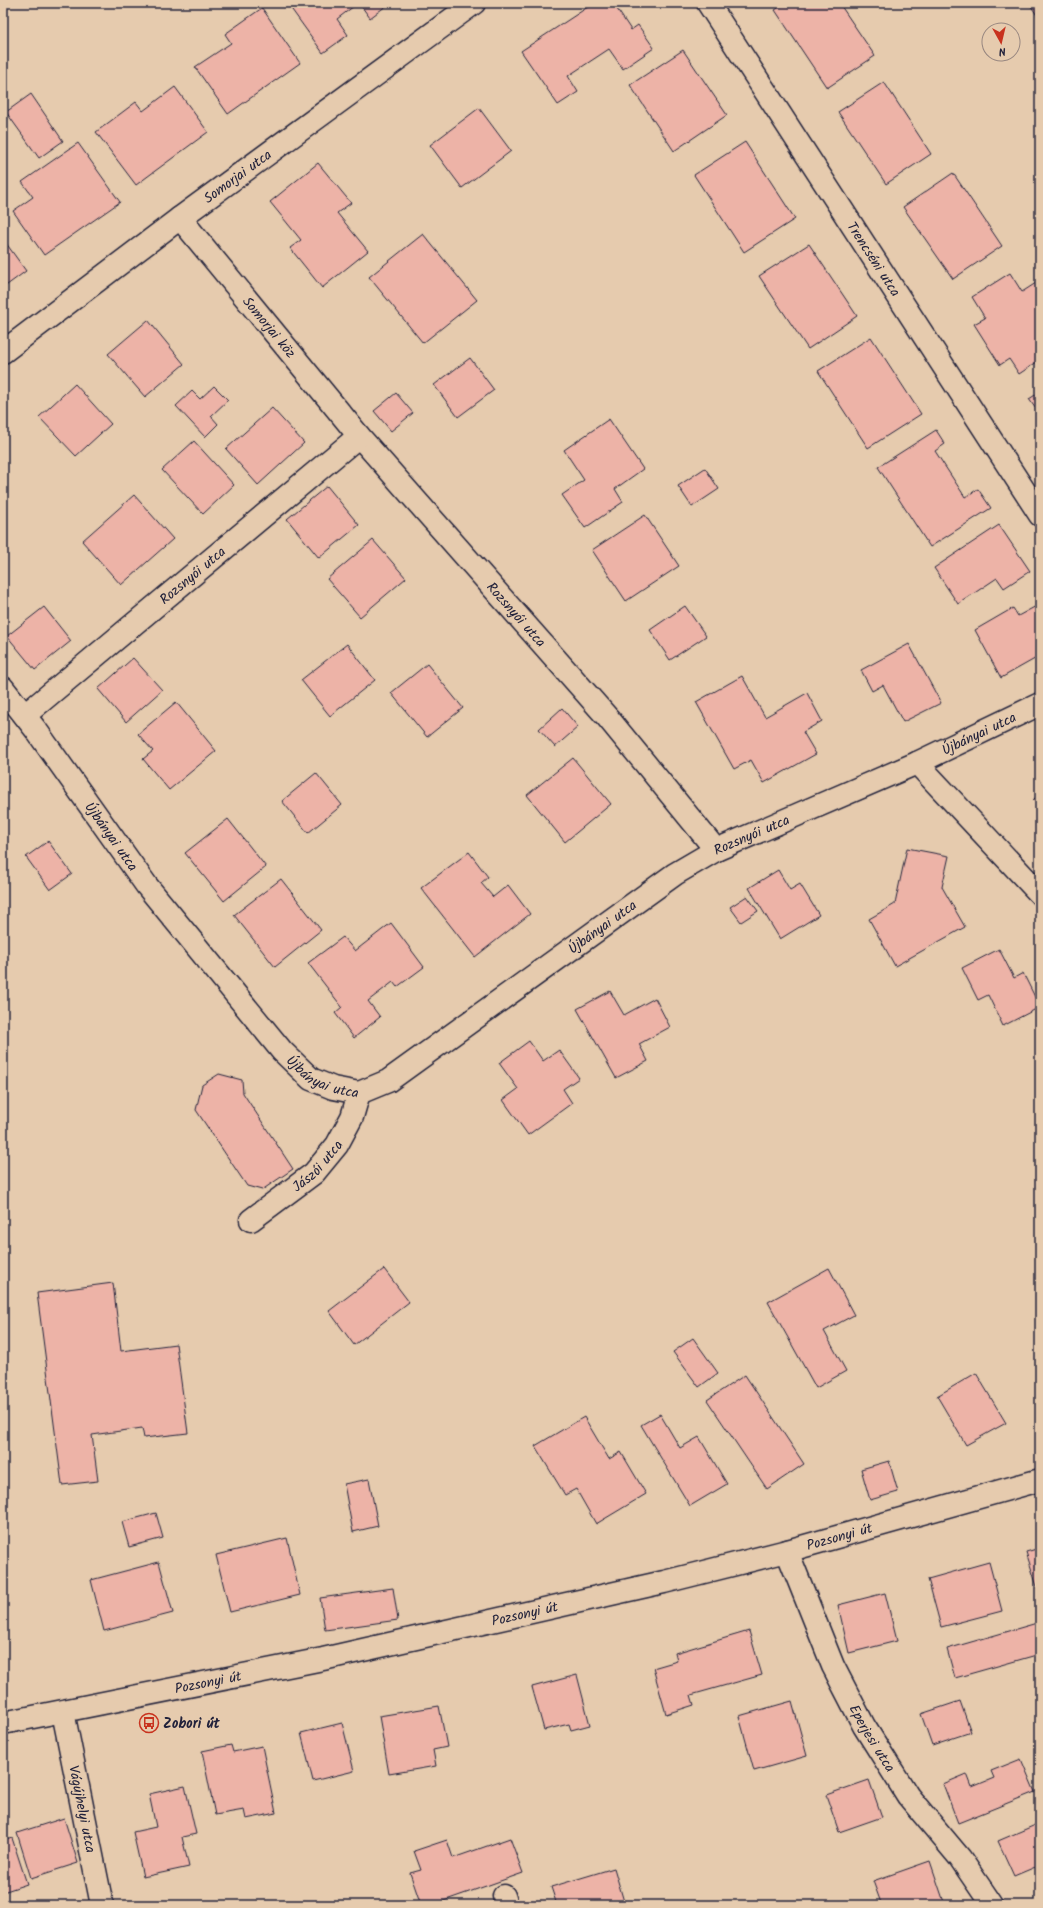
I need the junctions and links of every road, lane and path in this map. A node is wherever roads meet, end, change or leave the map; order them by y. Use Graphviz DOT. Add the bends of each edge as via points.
graph roads {
  1 [pos="474,3"];
  2 [pos="708,3"];
  3 [pos="180,218"];
  4 [pos="3,352"];
  5 [pos="359,436"];
  6 [pos="1040,515"];
  7 [pos="3,688"];
  8 [pos="1040,704"];
  9 [pos="25,715"];
  10 [pos="917,763"];
  11 [pos="716,850"];
  12 [pos="1040,894"];
  13 [pos="358,1093"];
  14 [pos="251,1220"];
  15 [pos="1040,1480"];
  16 [pos="787,1551"];
  17 [pos="63,1712"];
  18 [pos="3,1723"];
  19 [pos="102,1905"];
  20 [pos="992,1905"];
  1 -- 3 [label="street, Somorjai utca"];
  2 -- 6 [label="street, Trencséni utca"];
  3 -- 4 [label="street, Somorjai utca"];
  3 -- 5 [label="street, Somorjai köz"];
  5 -- 9 [label="street, Rozsnyói utca"];
  5 -- 11 [label="street, Rozsnyói utca" via="608,718"];
  7 -- 9 [label="street"];
  8 -- 10 [label="street, Újbányai utca"];
  9 -- 13 [label="street, Újbányai utca" via="147,886 282,1051 311,1080"];
  10 -- 11 [label="street, Rozsnyói utca"];
  10 -- 12 [label="street"];
  11 -- 13 [label="street, Újbányai utca" via="675,874 388,1081"];
  13 -- 14 [label="street, Jászói utca" via="352,1117 337,1145 314,1173"];
  15 -- 16 [label="street, Pozsonyi út"];
  16 -- 17 [label="street, Pozsonyi út" via="456,1630"];
  16 -- 20 [label="street, Eperjesi utca" via="833,1666 864,1726 908,1796 960,1858"];
  17 -- 18 [label="street, Pozsonyi út"];
  17 -- 19 [label="street, Vágújhelyi utca"];
}
